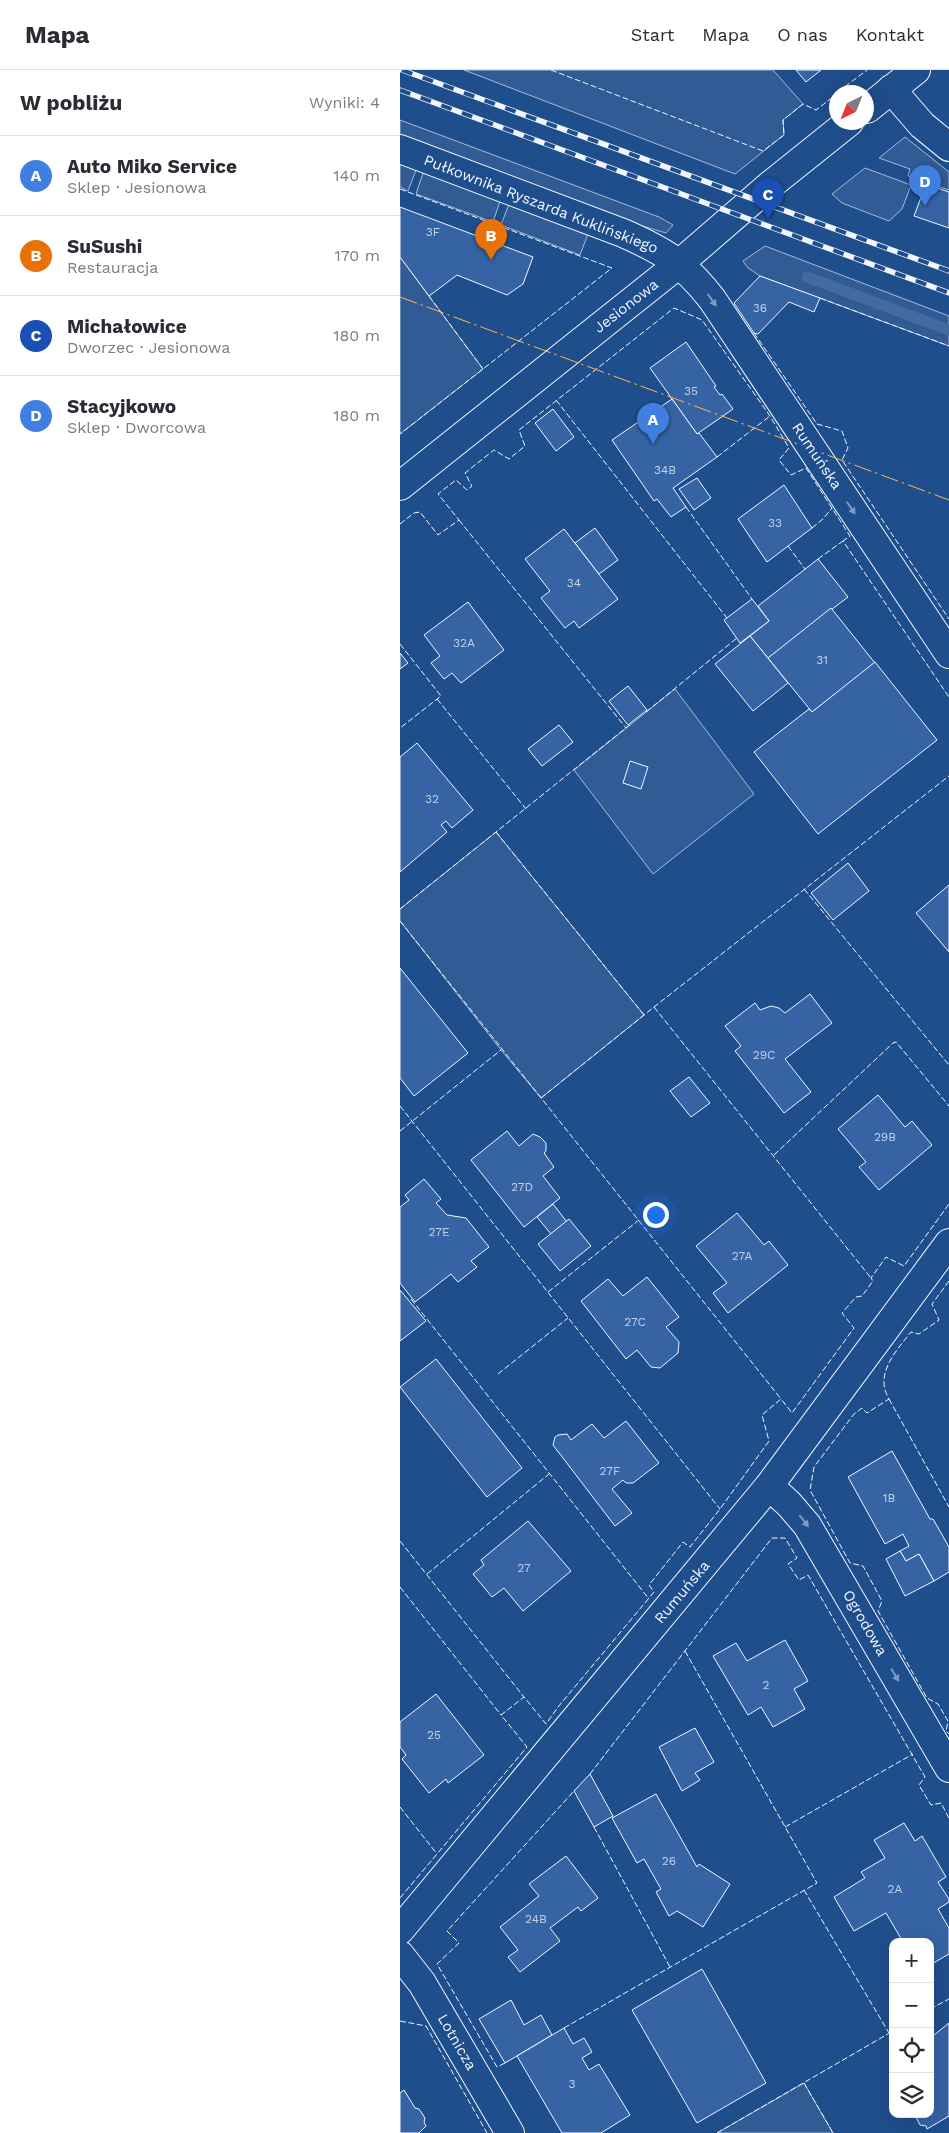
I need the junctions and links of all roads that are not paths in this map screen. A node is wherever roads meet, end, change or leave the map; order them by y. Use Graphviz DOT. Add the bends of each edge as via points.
graph roads {
  1 [pos="916,70"];
  2 [pos="891,89"];
  3 [pos="874,103"];
  4 [pos="839,130"];
  5 [pos="949,147"];
  6 [pos="400,149"];
  7 [pos="680,263"];
  8 [pos="400,486"];
  9 [pos="949,654"];
  10 [pos="949,1243"];
  11 [pos="769,1486"];
  12 [pos="949,1768"];
  13 [pos="400,1930"];
  14 [pos="400,1955"];
  15 [pos="510,2133"];
  1 -- 2 [label="street"];
  2 -- 3 [label="street"];
  2 -- 5 [label="street" via="922,125"];
  4 -- 7 [label="street, Jesionowa"];
  6 -- 7 [label="street, Pułkownika Ryszarda Kuklińskiego" via="623,233"];
  7 -- 8 [label="street, Jesionowa"];
  7 -- 9 [label="street, Rumuńska, one-way" via="712,299"];
  10 -- 11 [label="street, Rumuńska"];
  11 -- 12 [label="street, Ogrodowa, one-way" via="807,1525"];
  11 -- 13 [label="street, Rumuńska"];
  14 -- 15 [label="street, Lotnicza" via="422,1983"];
}
